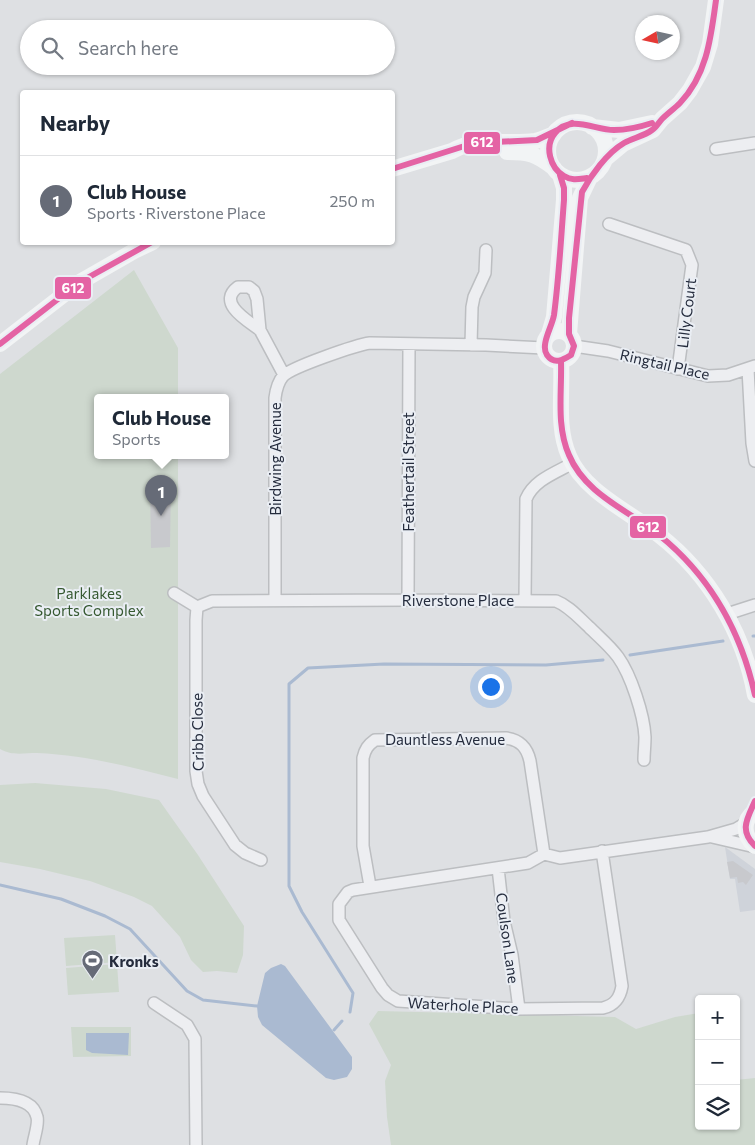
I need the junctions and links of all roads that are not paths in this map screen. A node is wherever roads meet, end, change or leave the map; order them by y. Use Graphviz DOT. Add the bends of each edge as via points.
graph roads {
  1 [pos="716,0"];
  2 [pos="662,120"];
  3 [pos="592,127"];
  4 [pos="554,134"];
  5 [pos="755,143"];
  6 [pos="716,149"];
  7 [pos="452,151"];
  8 [pos="604,159"];
  9 [pos="395,168"];
  10 [pos="557,171"];
  11 [pos="590,177"];
  12 [pos="609,224"];
  13 [pos="147,245"];
  14 [pos="486,250"];
  15 [pos="260,330"];
  16 [pos="571,340"];
  17 [pos="547,341"];
  18 [pos="0,344"];
  19 [pos="409,344"];
  20 [pos="471,345"];
  21 [pos="561,361"];
  22 [pos="752,367"];
  23 [pos="678,369"];
  24 [pos="284,376"];
  25 [pos="755,460"];
  26 [pos="572,463"];
  27 [pos="174,593"];
  28 [pos="275,600"];
  29 [pos="408,600"];
  30 [pos="525,600"];
  31 [pos="755,606"];
  32 [pos="198,607"];
  33 [pos="727,614"];
  34 [pos="755,695"];
  35 [pos="644,760"];
  36 [pos="755,801"];
  37 [pos="750,817"];
  38 [pos="708,836"];
  39 [pos="755,846"];
  40 [pos="602,851"];
  41 [pos="544,854"];
  42 [pos="261,860"];
  43 [pos="498,868"];
  44 [pos="370,886"];
  45 [pos="154,1003"];
  46 [pos="519,1009"];
  47 [pos="0,1098"];
  48 [pos="33,1145"];
  49 [pos="196,1145"];
  1 -- 2 [label="main road" via="713,33 703,67 690,90"];
  2 -- 3 [label="main road" via="624,129"];
  2 -- 8 [label="main road" via="653,130 624,144"];
  3 -- 4 [label="main road" via="571,123"];
  3 -- 8 [label="main road" via="605,144"];
  4 -- 7 [label="main road" via="533,141 471,144"];
  4 -- 10 [label="main road" via="548,151"];
  5 -- 6 [label="street"];
  7 -- 9 [label="main road"];
  7 -- 10 [label="main road" via="526,152"];
  8 -- 11 [label="main road"];
  10 -- 11 [label="main road" via="575,180"];
  10 -- 17 [label="main road" via="564,188 564,200 554,317"];
  11 -- 16 [label="main road" via="580,198 569,318"];
  12 -- 23 [label="street, Lilly Court" via="686,250 692,265"];
  13 -- 18 [label="main road" via="80,282"];
  14 -- 20 [label="street" via="485,273 473,302"];
  15 -- 24 [label="street"];
  16 -- 17 [label="main road" via="561,331"];
  16 -- 21 [label="main road" via="571,355"];
  16 -- 23 [label="street, Ringtail Place"];
  17 -- 20 [label="street"];
  17 -- 21 [label="main road" via="547,355"];
  19 -- 20 [label="street"];
  19 -- 24 [label="street" via="364,344"];
  19 -- 29 [label="street, Feathertail Street"];
  21 -- 26 [label="main road" via="562,426"];
  22 -- 23 [label="street, Ringtail Place" via="717,376"];
  22 -- 25 [label="street"];
  24 -- 28 [label="street, Birdwing Avenue" via="275,398"];
  26 -- 30 [label="street" via="530,489 526,499"];
  26 -- 33 [label="main road" via="595,489 678,551"];
  27 -- 32 [label="street"];
  28 -- 29 [label="street, Riverstone Place"];
  28 -- 32 [label="street, Riverstone Place" via="212,601"];
  29 -- 30 [label="street, Riverstone Place"];
  30 -- 35 [label="street, Riverstone Place" via="549,600 563,604 619,658 642,720"];
  31 -- 33 [label="street"];
  32 -- 42 [label="street, Cribb Close" via="198,784 235,845"];
  33 -- 34 [label="main road" via="742,644"];
  36 -- 37 [label="main road"];
  37 -- 38 [label="street" via="736,829"];
  37 -- 39 [label="main road" via="746,836"];
  38 -- 39 [label="street"];
  38 -- 40 [label="street"];
  40 -- 41 [label="street" via="560,858"];
  40 -- 46 [label="street, Waterhole Place" via="622,986 618,998 614,1004 603,1008"];
  41 -- 43 [label="street, Waterhole Place" via="528,863"];
  41 -- 44 [label="street, Dauntless Avenue" via="529,754 520,742 506,738 375,740 365,750 363,758 363,846"];
  43 -- 44 [label="street, Waterhole Place"];
  43 -- 46 [label="street, Coulson Lane"];
  44 -- 46 [label="street, Waterhole Place" via="348,892 342,898 340,920 388,995 406,1003"];
  45 -- 49 [label="street" via="187,1024 195,1039"];
  47 -- 48 [label="street" via="15,1098 31,1106 37,1118"];
}
